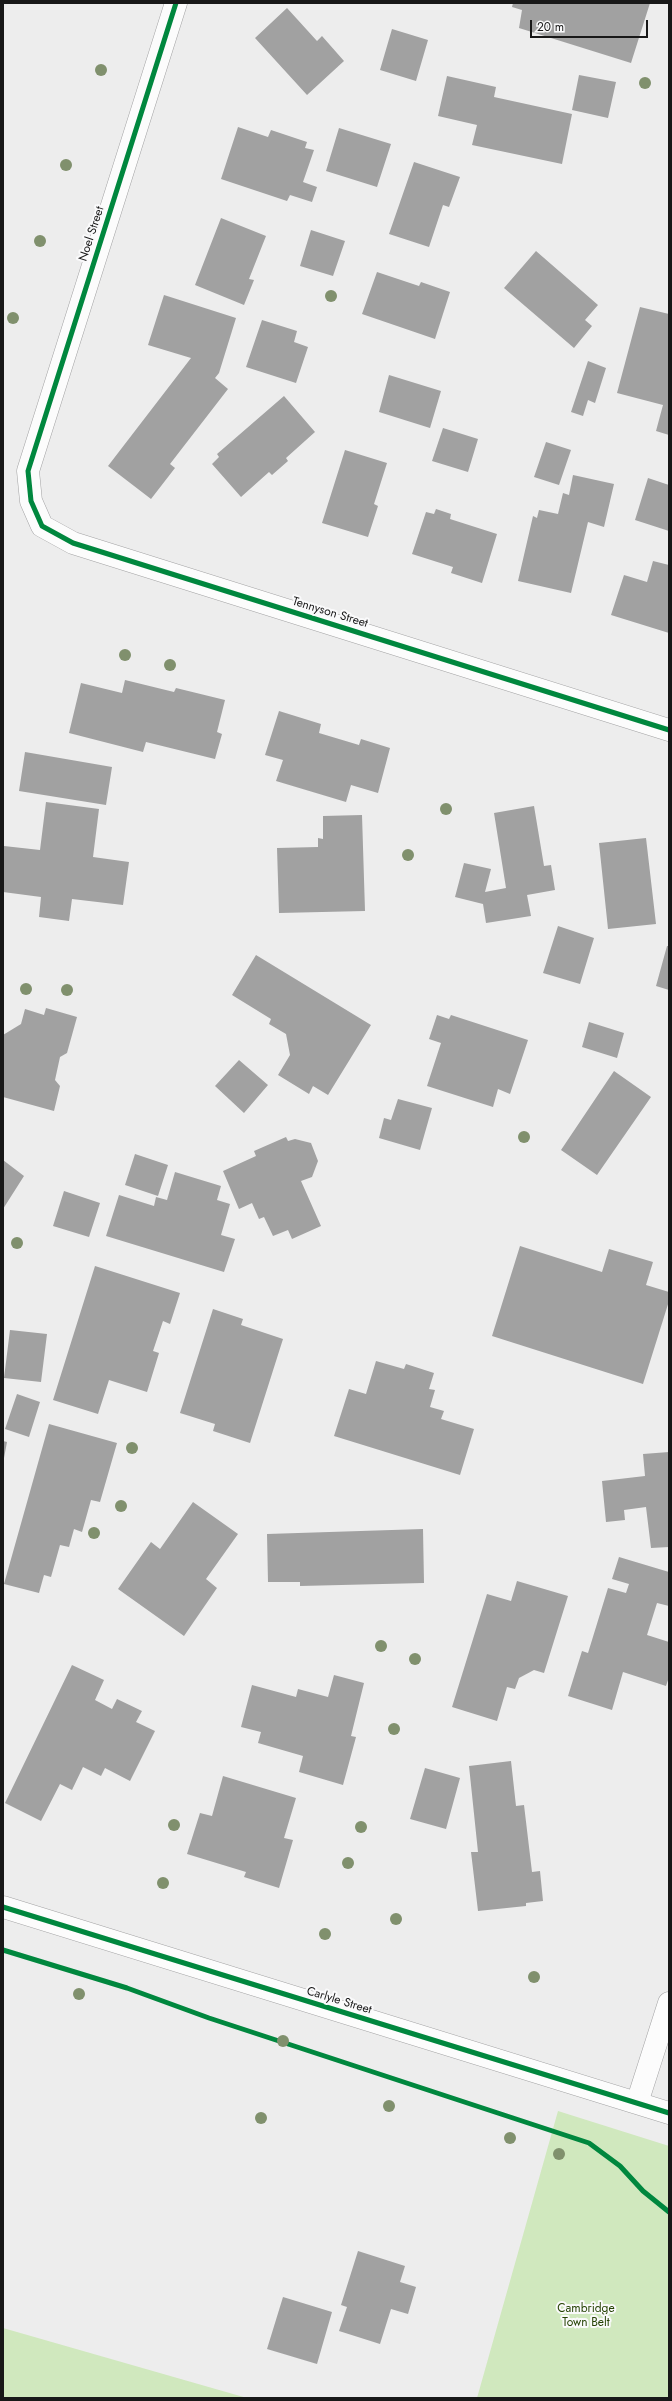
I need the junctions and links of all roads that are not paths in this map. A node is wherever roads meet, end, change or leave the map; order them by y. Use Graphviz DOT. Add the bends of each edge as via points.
graph roads {
  1 [pos="176,3"];
  2 [pos="28,472"];
  3 [pos="669,730"];
  4 [pos="3,1907"];
  5 [pos="669,2003"];
  6 [pos="637,2103"];
  7 [pos="669,2113"];
  1 -- 2 [label="street, Noel Street"];
  2 -- 3 [label="street, Tennyson Street" via="31,502 42,526 73,543"];
  4 -- 6 [label="street, Carlyle Street"];
  5 -- 6 [label="street"];
  6 -- 7 [label="street, Carlyle Street"];
}
